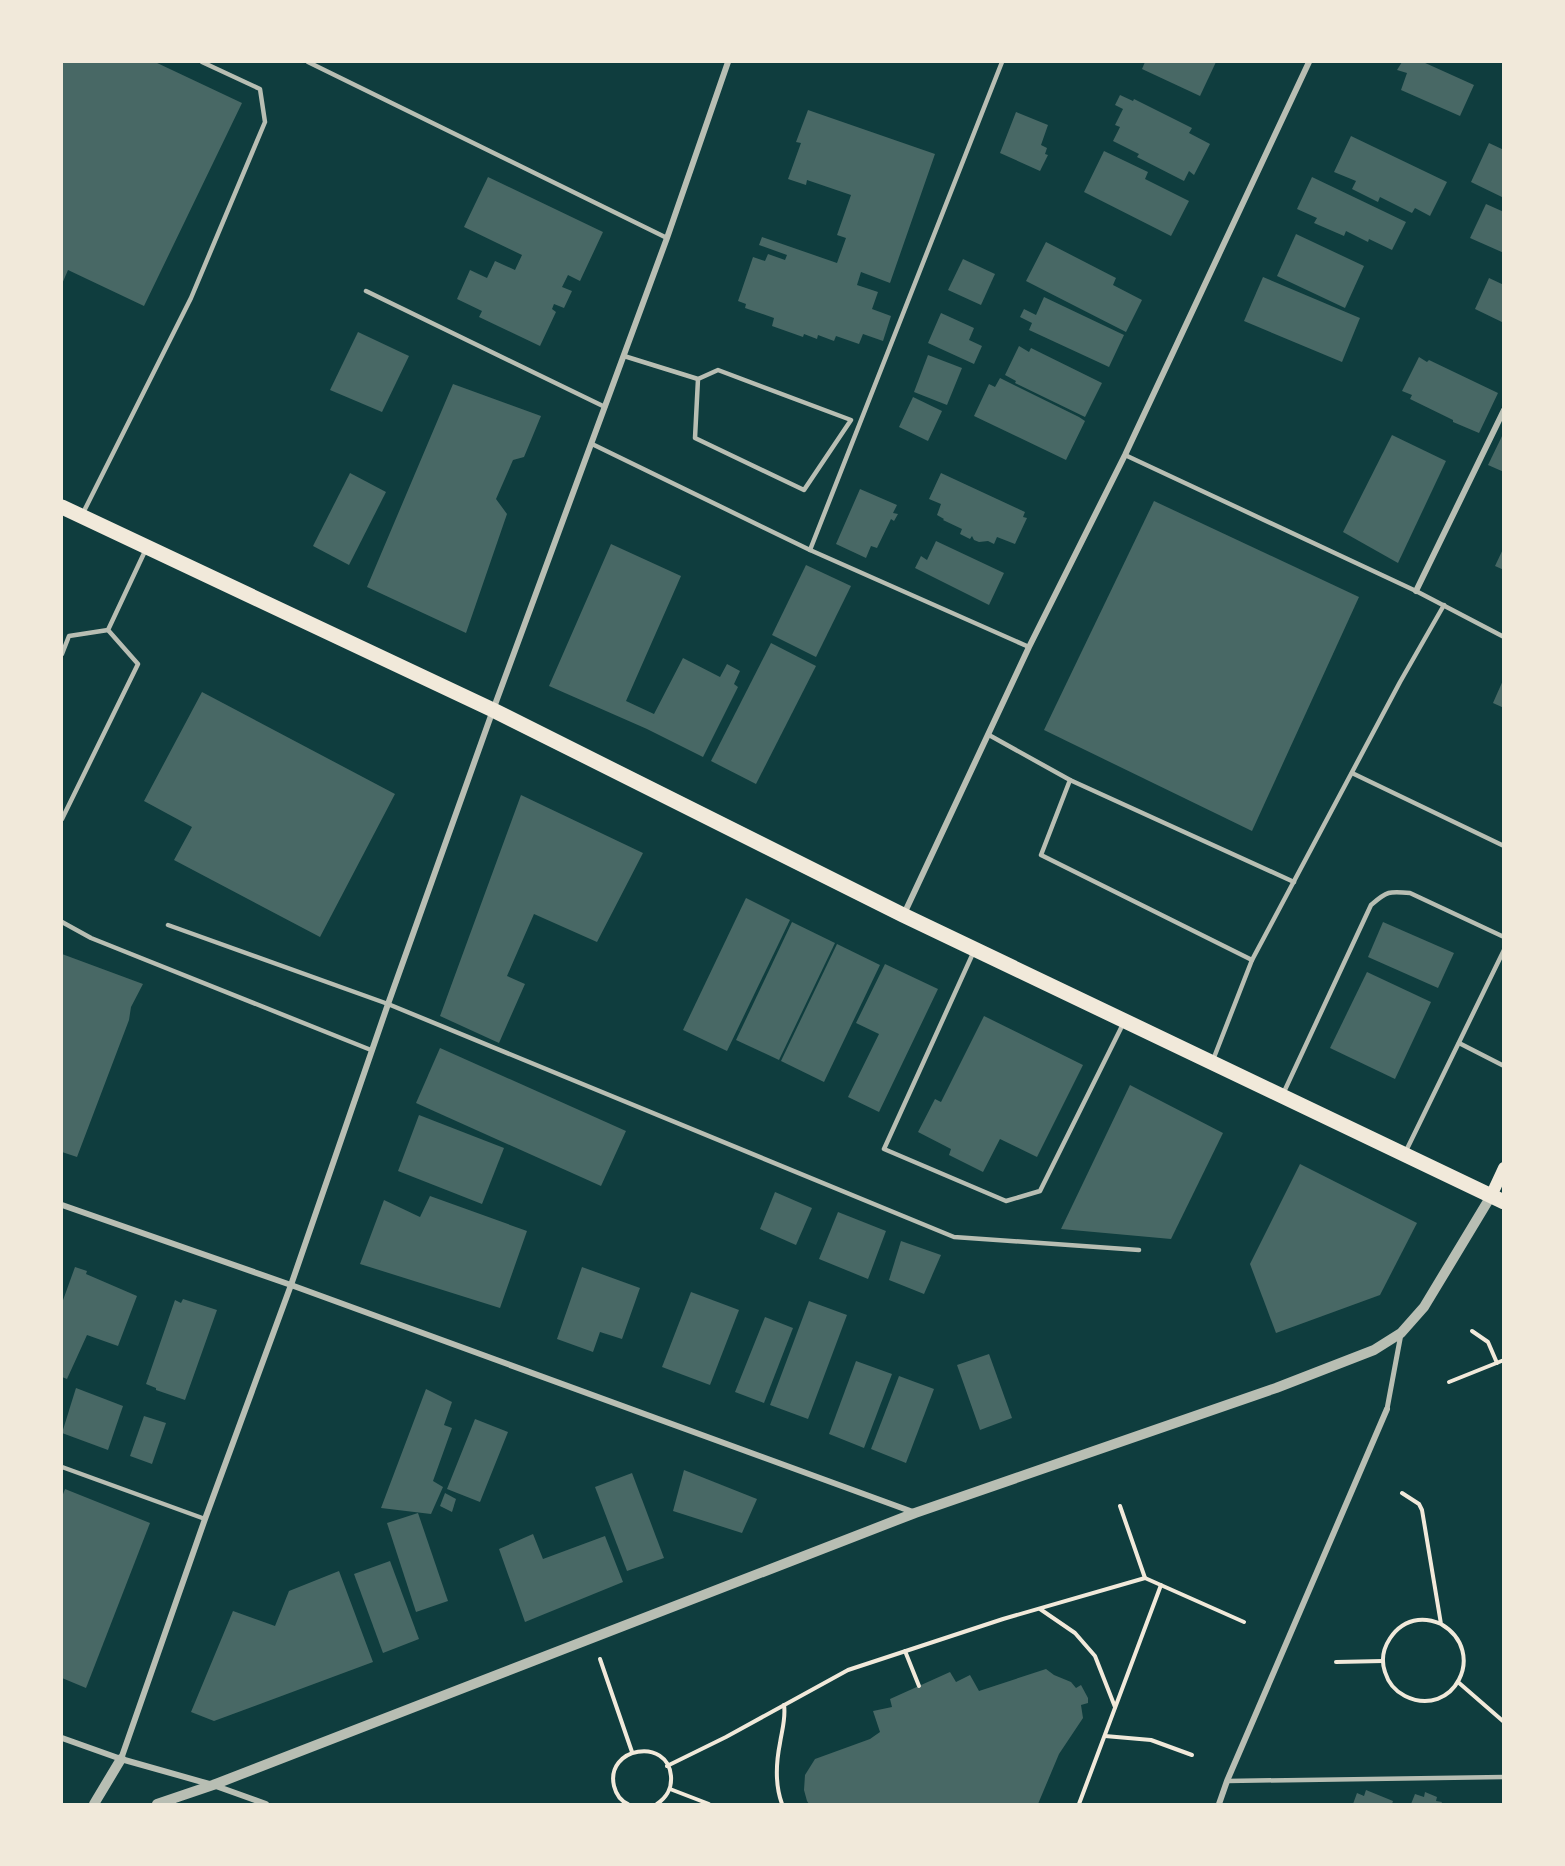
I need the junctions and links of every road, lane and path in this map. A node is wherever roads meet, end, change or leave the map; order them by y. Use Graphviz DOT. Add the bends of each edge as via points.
graph roads {
  1 [pos="202,62"];
  2 [pos="308,62"];
  3 [pos="728,62"];
  4 [pos="1002,62"];
  5 [pos="1309,62"];
  6 [pos="667,238"];
  7 [pos="366,291"];
  8 [pos="624,356"];
  9 [pos="698,379"];
  10 [pos="605,407"];
  11 [pos="1503,410"];
  12 [pos="592,444"];
  13 [pos="1125,455"];
  14 [pos="62,507"];
  15 [pos="82,516"];
  16 [pos="147,546"];
  17 [pos="810,550"];
  18 [pos="1416,591"];
  19 [pos="1444,605"];
  20 [pos="108,630"];
  21 [pos="1503,637"];
  22 [pos="1029,647"];
  23 [pos="62,654"];
  24 [pos="493,710"];
  25 [pos="988,735"];
  26 [pos="1352,772"];
  27 [pos="1070,780"];
  28 [pos="62,819"];
  29 [pos="1503,846"];
  30 [pos="1294,882"];
  31 [pos="903,915"];
  32 [pos="62,922"];
  33 [pos="168,925"];
  34 [pos="1503,937"];
  35 [pos="975,949"];
  36 [pos="1503,951"];
  37 [pos="1252,960"];
  38 [pos="388,1004"];
  39 [pos="1125,1021"];
  40 [pos="1459,1043"];
  41 [pos="371,1050"];
  42 [pos="1212,1063"];
  43 [pos="1503,1066"];
  44 [pos="1282,1096"];
  45 [pos="1404,1155"];
  46 [pos="1503,1168"];
  47 [pos="1497,1199"];
  48 [pos="62,1205"];
  49 [pos="1139,1250"];
  50 [pos="291,1285"];
  51 [pos="1473,1332"];
  52 [pos="1401,1333"];
  53 [pos="1503,1360"];
  54 [pos="1497,1363"];
  55 [pos="1449,1382"];
  56 [pos="1387,1409"];
  57 [pos="62,1467"];
  58 [pos="1402,1493"];
  59 [pos="1120,1506"];
  60 [pos="915,1513"];
  61 [pos="205,1519"];
  62 [pos="1145,1578"];
  63 [pos="1161,1585"];
  64 [pos="1040,1608"];
  65 [pos="1244,1622"];
  66 [pos="1441,1623"];
  67 [pos="592,1638"];
  68 [pos="905,1651"];
  69 [pos="1383,1661"];
  70 [pos="1336,1662"];
  71 [pos="1458,1682"];
  72 [pos="919,1686"];
  73 [pos="784,1705"];
  74 [pos="1115,1708"];
  75 [pos="1503,1722"];
  76 [pos="1105,1736"];
  77 [pos="62,1738"];
  78 [pos="632,1752"];
  79 [pos="1192,1755"];
  80 [pos="122,1760"];
  81 [pos="667,1766"];
  82 [pos="1503,1777"];
  83 [pos="1227,1780"];
  84 [pos="213,1785"];
  85 [pos="670,1789"];
  86 [pos="94,1804"];
  87 [pos="157,1804"];
  88 [pos="266,1804"];
  89 [pos="628,1804"];
  90 [pos="657,1804"];
  91 [pos="710,1804"];
  92 [pos="782,1804"];
  93 [pos="1079,1804"];
  94 [pos="1219,1804"];
  1 -- 15 [label="lane" via="260,90 265,122 191,298"];
  2 -- 6 [label="lane"];
  3 -- 6 [label="street"];
  4 -- 17 [label="lane"];
  5 -- 13 [label="street"];
  6 -- 8 [label="street"];
  7 -- 10 [label="lane"];
  8 -- 9 [label="lane"];
  8 -- 10 [label="street"];
  9 -- 9 [label="lane" via="695,438 804,490 851,420 718,369"];
  10 -- 12 [label="street"];
  11 -- 18 [label="street"];
  12 -- 17 [label="lane"];
  12 -- 24 [label="street"];
  13 -- 18 [label="lane"];
  13 -- 22 [label="street"];
  14 -- 15 [label="main road"];
  15 -- 16 [label="main road"];
  16 -- 20 [label="lane"];
  16 -- 24 [label="main road"];
  17 -- 22 [label="lane"];
  18 -- 19 [label="lane"];
  19 -- 21 [label="lane"];
  19 -- 26 [label="lane"];
  20 -- 23 [label="lane" via="69,636"];
  20 -- 28 [label="lane" via="138,664"];
  22 -- 25 [label="street"];
  24 -- 31 [label="main road"];
  24 -- 38 [label="street"];
  25 -- 27 [label="lane"];
  25 -- 31 [label="street"];
  26 -- 29 [label="lane"];
  26 -- 30 [label="lane"];
  27 -- 30 [label="lane"];
  27 -- 37 [label="lane" via="1041,855"];
  30 -- 37 [label="lane"];
  31 -- 35 [label="main road"];
  32 -- 41 [label="lane" via="90,938"];
  33 -- 38 [label="lane"];
  34 -- 44 [label="lane" via="1410,893 1383,894 1371,905"];
  35 -- 39 [label="main road"];
  35 -- 39 [label="lane" via="885,1149 1006,1201 1040,1191"];
  36 -- 40 [label="lane"];
  37 -- 42 [label="lane"];
  38 -- 41 [label="street"];
  38 -- 49 [label="lane" via="954,1237"];
  39 -- 42 [label="main road"];
  40 -- 43 [label="lane"];
  40 -- 45 [label="lane"];
  41 -- 50 [label="street"];
  42 -- 44 [label="main road"];
  44 -- 45 [label="main road"];
  45 -- 47 [label="main road"];
  46 -- 47 [label="main road"];
  47 -- 52 [label="street" via="1424,1307"];
  48 -- 50 [label="street"];
  50 -- 60 [label="street"];
  50 -- 61 [label="street"];
  51 -- 54 [label="path" via="1488,1342"];
  52 -- 56 [label="street"];
  52 -- 60 [label="street" via="1374,1350 1276,1388"];
  53 -- 54 [label="path"];
  54 -- 55 [label="path"];
  56 -- 83 [label="street"];
  57 -- 61 [label="lane"];
  58 -- 66 [label="path" via="1422,1510"];
  59 -- 62 [label="path"];
  60 -- 67 [label="street"];
  61 -- 80 [label="street"];
  62 -- 63 [label="path"];
  62 -- 64 [label="path"];
  63 -- 65 [label="path"];
  63 -- 74 [label="path"];
  64 -- 68 [label="path"];
  64 -- 74 [label="path" via="1075,1633 1095,1656"];
  66 -- 69 [label="path" via="1418,1620 1400,1627 1390,1638"];
  66 -- 71 [label="path" via="1461,1644 1464,1666"];
  67 -- 78 [label="path"];
  67 -- 84 [label="street"];
  68 -- 72 [label="path"];
  68 -- 73 [label="path" via="848,1670"];
  69 -- 70 [label="path"];
  69 -- 71 [label="path" via="1392,1686 1414,1700 1438,1699"];
  71 -- 75 [label="path"];
  73 -- 81 [label="path"];
  73 -- 92 [label="path" via="777,1776"];
  74 -- 76 [label="path"];
  76 -- 79 [label="path" via="1151,1740"];
  76 -- 93 [label="path"];
  77 -- 80 [label="street"];
  78 -- 81 [label="path" via="659,1755"];
  78 -- 89 [label="path" via="623,1757 614,1775 618,1794"];
  80 -- 84 [label="street"];
  80 -- 86 [label="street"];
  81 -- 85 [label="path"];
  82 -- 83 [label="lane"];
  83 -- 94 [label="street"];
  84 -- 87 [label="street"];
  84 -- 88 [label="street"];
  85 -- 90 [label="path"];
  85 -- 91 [label="path"];
}
